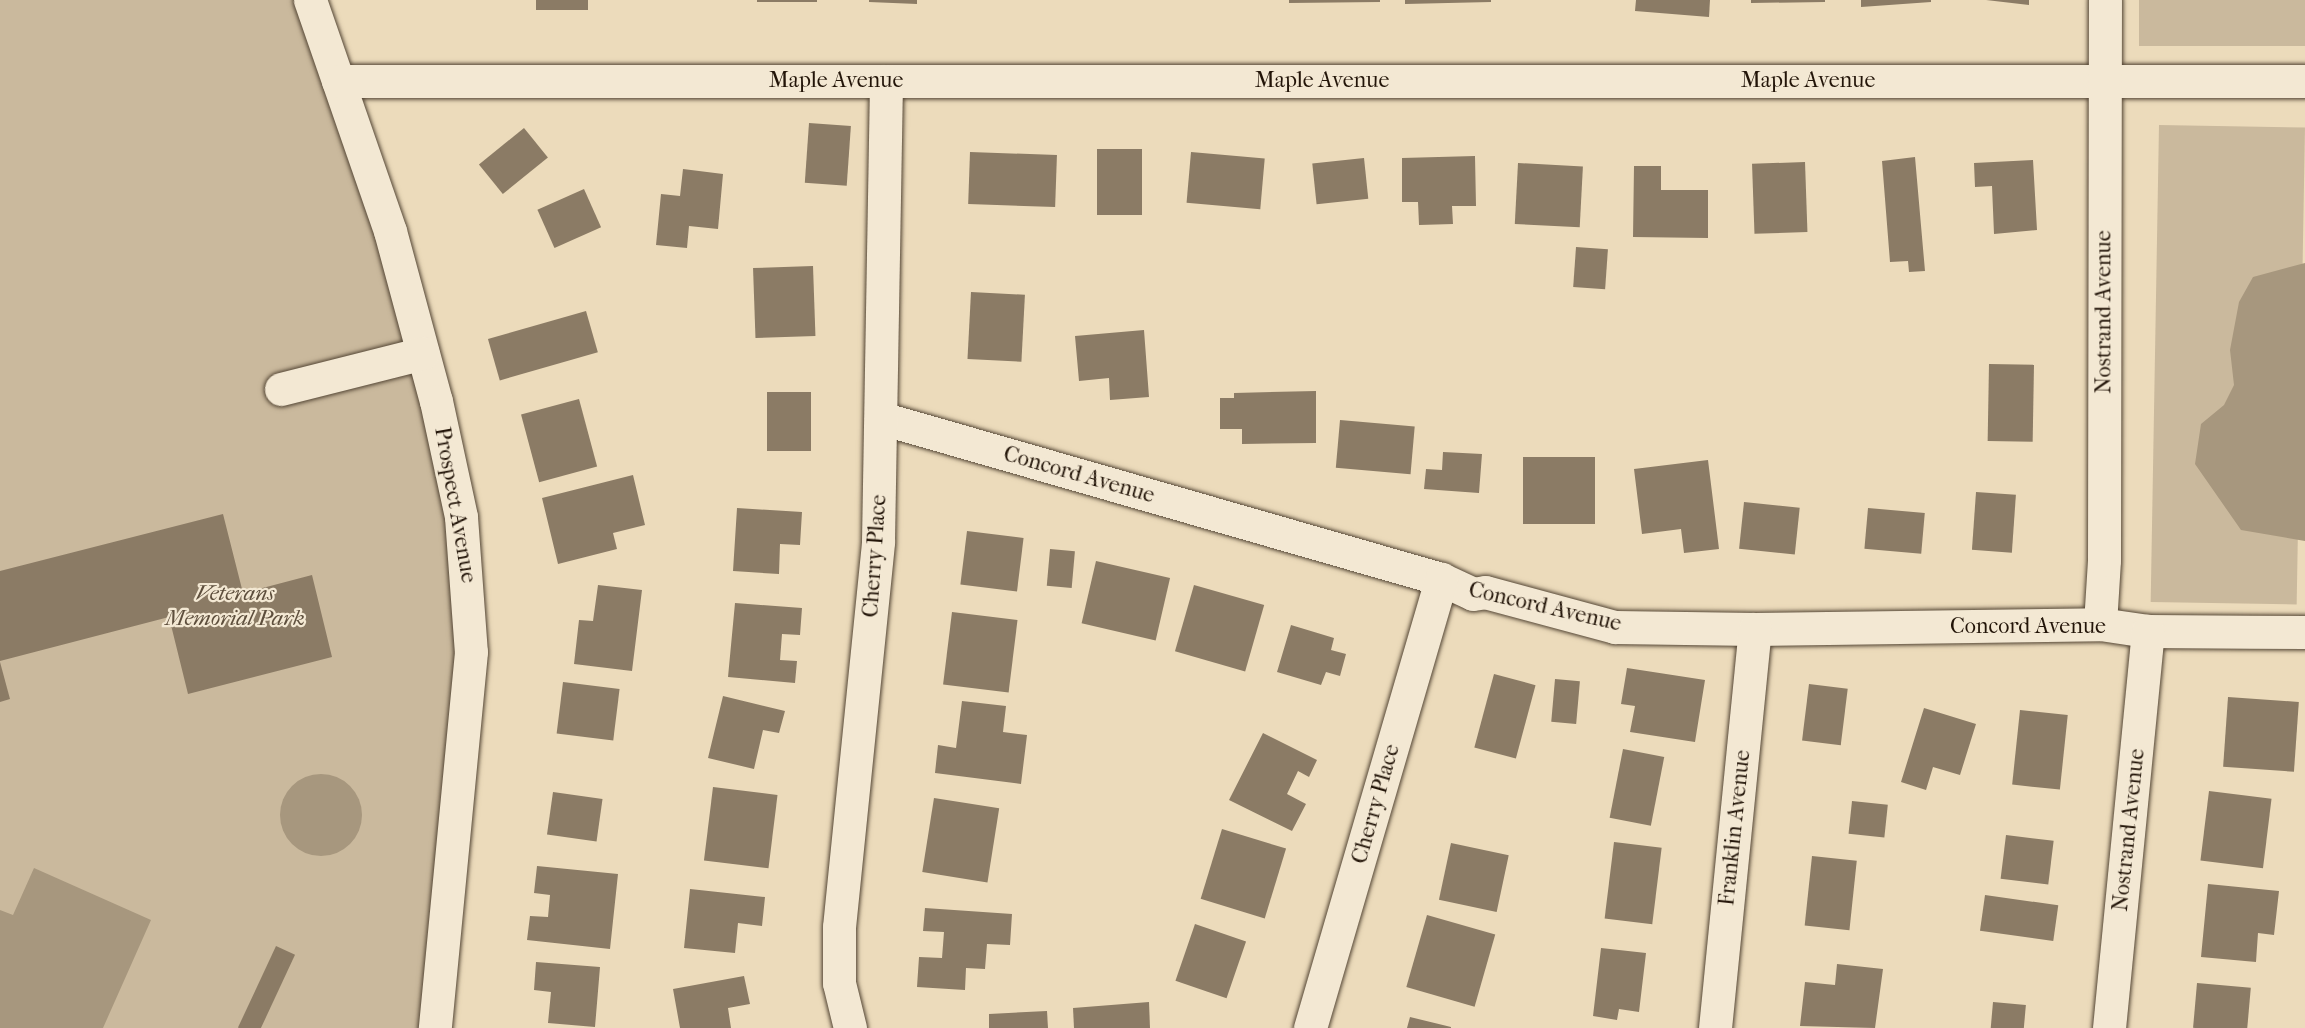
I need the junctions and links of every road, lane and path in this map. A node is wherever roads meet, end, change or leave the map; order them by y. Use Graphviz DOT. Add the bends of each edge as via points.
graph roads {
  1 [pos="310,0"];
  2 [pos="2105,0"];
  3 [pos="338,81"];
  4 [pos="886,81"];
  5 [pos="2105,81"];
  6 [pos="2305,81"];
  7 [pos="423,353"];
  8 [pos="281,389"];
  9 [pos="881,418"];
  10 [pos="1441,579"];
  11 [pos="2100,624"];
  12 [pos="1755,629"];
  13 [pos="2148,632"];
  14 [pos="2305,632"];
  15 [pos="435,1028"];
  16 [pos="850,1028"];
  17 [pos="1310,1028"];
  18 [pos="1715,1028"];
  19 [pos="2109,1028"];
  1 -- 3 [label="street, Prospect Avenue"];
  2 -- 5 [label="street, Nostrand Avenue"];
  3 -- 4 [label="street, Maple Avenue"];
  3 -- 7 [label="street, Prospect Avenue" via="390,231"];
  4 -- 5 [label="street, Maple Avenue"];
  4 -- 9 [label="street, Cherry Place"];
  5 -- 6 [label="street, Maple Avenue"];
  5 -- 11 [label="street, Nostrand Avenue" via="2104,560"];
  7 -- 8 [label="street"];
  7 -- 15 [label="street, Prospect Avenue" via="461,517 471,652"];
  9 -- 10 [label="street, Concord Avenue"];
  9 -- 16 [label="street, Cherry Place" via="878,541 839,927 839,983"];
  10 -- 12 [label="street, Concord Avenue" via="1473,594 1485,592 1615,627"];
  10 -- 17 [label="street, Cherry Place"];
  11 -- 12 [label="street, Concord Avenue"];
  11 -- 13 [label="street, Concord Avenue"];
  12 -- 18 [label="street, Franklin Avenue"];
  13 -- 14 [label="street, Concord Avenue"];
  13 -- 19 [label="street, Nostrand Avenue"];
}
